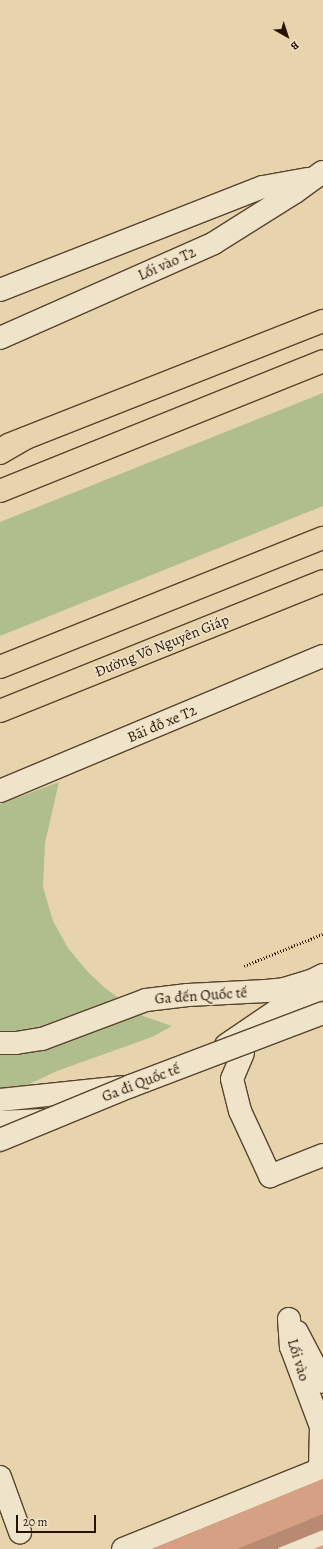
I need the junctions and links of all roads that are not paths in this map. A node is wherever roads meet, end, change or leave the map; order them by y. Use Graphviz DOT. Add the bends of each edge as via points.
graph roads {
  1 [pos="319,174"];
  2 [pos="0,290"];
  3 [pos="323,321"];
  4 [pos="0,338"];
  5 [pos="323,361"];
  6 [pos="26,438"];
  7 [pos="0,448"];
  8 [pos="0,453"];
  9 [pos="0,491"];
  10 [pos="323,538"];
  11 [pos="323,581"];
  12 [pos="323,656"];
  13 [pos="0,667"];
  14 [pos="0,711"];
  15 [pos="0,791"];
  16 [pos="320,984"];
  17 [pos="323,1012"];
  18 [pos="323,1024"];
  19 [pos="276,1035"];
  20 [pos="0,1043"];
  21 [pos="243,1053"];
  22 [pos="142,1087"];
  23 [pos="0,1100"];
  24 [pos="76,1118"];
  25 [pos="0,1122"];
  26 [pos="0,1140"];
  27 [pos="0,1150"];
  28 [pos="323,1155"];
  29 [pos="323,1382"];
  30 [pos="322,1467"];
  31 [pos="0,1477"];
  32 [pos="20,1532"];
  33 [pos="323,1536"];
  34 [pos="123,1549"];
  35 [pos="289,1549"];
  1 -- 2 [label="lane" via="263,187"];
  1 -- 4 [label="lane, Lối vào T2" via="214,244"];
  3 -- 6 [label="main road"];
  5 -- 9 [label="main road"];
  6 -- 7 [label="main road"];
  6 -- 8 [label="main road"];
  10 -- 13 [label="main road"];
  11 -- 14 [label="main road, Đường Võ Nguyên Giáp"];
  12 -- 15 [label="lane, Bãi đỗ xe T2"];
  16 -- 19 [label="lane, Ga đi Quốc tế, bridge"];
  16 -- 20 [label="lane, Ga đến Quốc tế" via="266,991 146,1000 42,1039"];
  16 -- 22 [label="lane" via="256,1025"];
  17 -- 19 [label="lane, Ga đi Quốc tế, bridge"];
  18 -- 21 [label="lane"];
  19 -- 21 [label="lane"];
  19 -- 22 [label="lane, Ga đi Quốc tế, bridge"];
  21 -- 22 [label="lane"];
  21 -- 28 [label="lane" via="232,1079 240,1111 270,1176"];
  22 -- 23 [label="lane, bridge"];
  22 -- 24 [label="lane"];
  22 -- 26 [label="lane, Ga đi Quốc tế, bridge"];
  24 -- 25 [label="lane"];
  24 -- 27 [label="lane"];
  29 -- 30 [label="lane, Lối vào" via="289,1319 291,1347 321,1426"];
  30 -- 34 [label="lane"];
  31 -- 32 [label="lane"];
  33 -- 35 [label="lane"];
}
